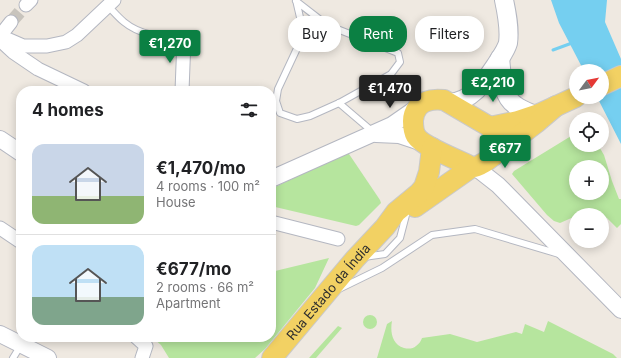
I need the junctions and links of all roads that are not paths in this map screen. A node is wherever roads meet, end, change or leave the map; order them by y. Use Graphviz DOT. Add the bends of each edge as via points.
graph roads {
  1 [pos="296,0"];
  2 [pos="504,0"];
  3 [pos="111,3"];
  4 [pos="11,22"];
  5 [pos="0,36"];
  6 [pos="184,39"];
  7 [pos="0,40"];
  8 [pos="500,58"];
  9 [pos="621,76"];
  10 [pos="609,82"];
  11 [pos="74,86"];
  12 [pos="182,86"];
  13 [pos="480,88"];
  14 [pos="569,100"];
  15 [pos="446,102"];
  16 [pos="339,103"];
  17 [pos="556,106"];
  18 [pos="418,107"];
  19 [pos="535,115"];
  20 [pos="488,126"];
  21 [pos="374,134"];
  22 [pos="0,139"];
  23 [pos="427,145"];
  24 [pos="16,150"];
  25 [pos="492,156"];
  26 [pos="473,167"];
  27 [pos="276,177"];
  28 [pos="498,185"];
  29 [pos="406,215"];
  30 [pos="276,223"];
  31 [pos="385,227"];
  32 [pos="0,228"];
  33 [pos="16,239"];
  34 [pos="338,239"];
  35 [pos="567,256"];
  36 [pos="355,259"];
  37 [pos="324,296"];
  38 [pos="621,310"];
  39 [pos="0,334"];
  40 [pos="142,342"];
  41 [pos="17,351"];
  42 [pos="48,358"];
  43 [pos="142,358"];
  44 [pos="272,358"];
  1 -- 16 [label="lane" via="302,26 300,42 278,89 276,101 280,113 296,119 310,116"];
  1 -- 16 [label="lane" via="327,25 398,53 400,62 391,74"];
  2 -- 8 [label="main road" via="509,31 507,45"];
  3 -- 5 [label="street" via="78,35 66,42 47,46 23,46"];
  3 -- 6 [label="lane" via="124,22 140,32"];
  4 -- 5 [label="street"];
  6 -- 12 [label="street"];
  7 -- 11 [label="street" via="38,69"];
  8 -- 13 [label="main road"];
  8 -- 19 [label="main road" via="503,85 508,97 522,110"];
  9 -- 10 [label="main road"];
  13 -- 15 [label="main road" via="463,100"];
  13 -- 20 [label="main road" via="478,114"];
  14 -- 17 [label="main road"];
  15 -- 18 [label="main road" via="430,100"];
  15 -- 20 [label="main road"];
  16 -- 21 [label="lane"];
  17 -- 19 [label="main road"];
  17 -- 25 [label="main road, Rua Estado da Índia"];
  18 -- 21 [label="street"];
  18 -- 23 [label="main road" via="413,118 413,127 416,136"];
  19 -- 20 [label="main road"];
  20 -- 25 [label="main road" via="494,132 496,143"];
  21 -- 23 [label="street" via="399,135"];
  21 -- 27 [label="street"];
  22 -- 24 [label="street"];
  23 -- 26 [label="main road"];
  23 -- 31 [label="main road, Rua Estado da Índia" via="430,172 424,187 396,212"];
  25 -- 26 [label="main road, Rua Estado da Índia" via="480,166"];
  25 -- 28 [label="street" via="490,169"];
  26 -- 28 [label="street"];
  26 -- 29 [label="main road, Rua Estado da Índia"];
  28 -- 35 [label="street"];
  29 -- 31 [label="main road, Rua Estado da Índia"];
  29 -- 36 [label="lane" via="400,238 385,254"];
  30 -- 34 [label="street"];
  31 -- 36 [label="main road, Rua Estado da Índia"];
  32 -- 33 [label="street"];
  35 -- 37 [label="lane" via="475,229 432,235 382,268"];
  35 -- 38 [label="street"];
  36 -- 37 [label="main road, Rua Estado da Índia"];
  37 -- 44 [label="main road, Rua Estado da Índia"];
  39 -- 41 [label="street"];
  40 -- 43 [label="street" via="146,346"];
  41 -- 42 [label="street"];
}
